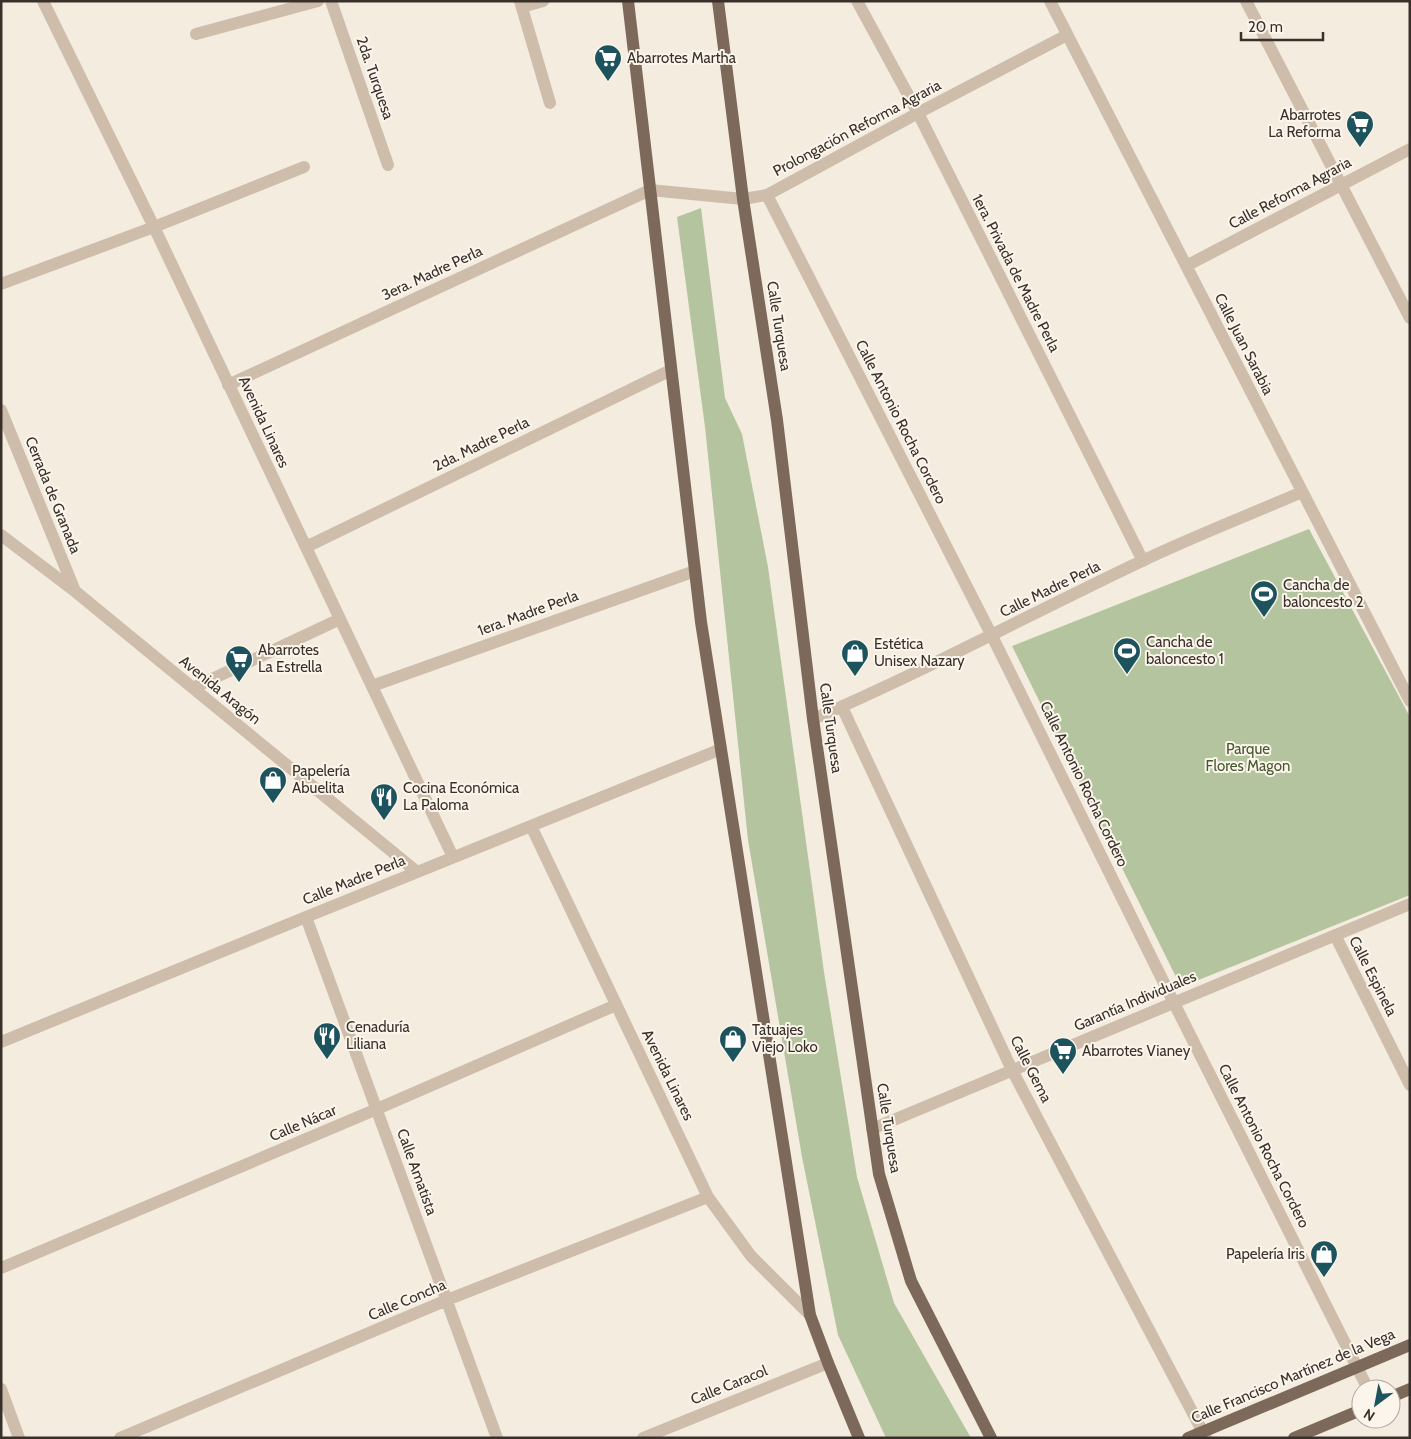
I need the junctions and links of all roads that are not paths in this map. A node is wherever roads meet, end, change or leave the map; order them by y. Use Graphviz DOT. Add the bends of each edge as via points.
graph roads {
  1 [pos="43,1"];
  2 [pos="318,1"];
  3 [pos="331,1"];
  4 [pos="543,1"];
  5 [pos="628,1"];
  6 [pos="718,1"];
  7 [pos="858,1"];
  8 [pos="1050,1"];
  9 [pos="1246,1"];
  10 [pos="521,4"];
  11 [pos="196,34"];
  12 [pos="1067,35"];
  13 [pos="550,103"];
  14 [pos="918,114"];
  15 [pos="1410,149"];
  16 [pos="388,165"];
  17 [pos="304,167"];
  18 [pos="1340,185"];
  19 [pos="650,190"];
  20 [pos="767,195"];
  21 [pos="743,199"];
  22 [pos="154,227"];
  23 [pos="1186,266"];
  24 [pos="1,284"];
  25 [pos="1410,318"];
  26 [pos="671,370"];
  27 [pos="228,385"];
  28 [pos="1,410"];
  29 [pos="1302,492"];
  30 [pos="1,535"];
  31 [pos="306,547"];
  32 [pos="1143,560"];
  33 [pos="695,571"];
  34 [pos="76,592"];
  35 [pos="340,619"];
  36 [pos="992,636"];
  37 [pos="372,686"];
  38 [pos="193,688"];
  39 [pos="1410,701"];
  40 [pos="842,707"];
  41 [pos="813,719"];
  42 [pos="721,749"];
  43 [pos="531,826"];
  44 [pos="453,857"];
  45 [pos="417,872"];
  46 [pos="1410,904"];
  47 [pos="306,917"];
  48 [pos="1335,935"];
  49 [pos="1174,1003"];
  50 [pos="616,1006"];
  51 [pos="1,1042"];
  52 [pos="1012,1070"];
  53 [pos="1410,1085"];
  54 [pos="377,1109"];
  55 [pos="872,1129"];
  56 [pos="708,1197"];
  57 [pos="1,1268"];
  58 [pos="447,1300"];
  59 [pos="810,1315"];
  60 [pos="1410,1345"];
  61 [pos="828,1363"];
  62 [pos="1357,1367"];
  63 [pos="1363,1379"];
  64 [pos="1,1389"];
  65 [pos="1351,1414"];
  66 [pos="1204,1435"];
  67 [pos="19,1438"];
  68 [pos="120,1438"];
  69 [pos="497,1438"];
  70 [pos="643,1438"];
  71 [pos="859,1438"];
  72 [pos="991,1438"];
  73 [pos="1188,1438"];
  74 [pos="1294,1438"];
  1 -- 22 [label="street, Avenida Linares"];
  2 -- 11 [label="street"];
  3 -- 16 [label="street, 2da. Turquesa"];
  4 -- 10 [label="street"];
  5 -- 19 [label="main road"];
  6 -- 21 [label="main road, Calle Turquesa"];
  7 -- 14 [label="street, 1era. Privada de Madre Perla"];
  8 -- 12 [label="street, Calle Juan Sarabia"];
  9 -- 18 [label="street"];
  10 -- 13 [label="street"];
  12 -- 14 [label="street, Prolongación Reforma Agraria"];
  12 -- 23 [label="street, Calle Juan Sarabia"];
  14 -- 20 [label="street, Prolongación Reforma Agraria"];
  14 -- 32 [label="street, 1era. Privada de Madre Perla"];
  15 -- 18 [label="street, Calle Reforma Agraria"];
  17 -- 22 [label="street"];
  18 -- 23 [label="street, Calle Reforma Agraria"];
  18 -- 25 [label="street"];
  19 -- 21 [label="street, Prolongación Reforma Agraria"];
  19 -- 26 [label="main road"];
  19 -- 27 [label="street, 3era. Madre Perla"];
  20 -- 21 [label="street, Prolongación Reforma Agraria"];
  20 -- 36 [label="street, Calle Antonio Rocha Cordero"];
  21 -- 41 [label="main road, Calle Turquesa" via="777,420"];
  22 -- 24 [label="street"];
  22 -- 27 [label="street, Avenida Linares"];
  23 -- 29 [label="street, Calle Juan Sarabia"];
  26 -- 31 [label="street, 2da. Madre Perla"];
  26 -- 33 [label="main road"];
  27 -- 31 [label="street, Avenida Linares"];
  28 -- 34 [label="street, Cerrada de Granada"];
  29 -- 32 [label="street, Calle Madre Perla"];
  29 -- 39 [label="street, Calle Juan Sarabia"];
  30 -- 34 [label="street, Avenida Aragón"];
  31 -- 35 [label="street, Avenida Linares"];
  32 -- 36 [label="street, Calle Madre Perla"];
  33 -- 37 [label="street, 1era. Madre Perla"];
  33 -- 42 [label="main road"];
  34 -- 38 [label="street, Avenida Aragón"];
  35 -- 37 [label="street, Avenida Linares"];
  35 -- 38 [label="street"];
  36 -- 40 [label="street, Calle Madre Perla"];
  36 -- 49 [label="street, Calle Antonio Rocha Cordero"];
  37 -- 44 [label="street, Avenida Linares"];
  38 -- 45 [label="street, Avenida Aragón"];
  40 -- 41 [label="street, Calle Madre Perla"];
  40 -- 52 [label="street, Calle Gema"];
  41 -- 55 [label="main road, Calle Turquesa"];
  42 -- 43 [label="street, Calle Madre Perla"];
  42 -- 59 [label="main road"];
  43 -- 44 [label="street, Calle Madre Perla"];
  43 -- 50 [label="street, Avenida Linares"];
  44 -- 45 [label="street, Calle Madre Perla"];
  45 -- 47 [label="street, Calle Madre Perla"];
  46 -- 48 [label="street, Garantía Individuales"];
  47 -- 51 [label="street, Calle Madre Perla"];
  47 -- 54 [label="street, Calle Amatista"];
  48 -- 49 [label="street, Garantía Individuales"];
  48 -- 53 [label="street, Calle Espinela"];
  49 -- 52 [label="street, Garantía Individuales"];
  49 -- 62 [label="street, Calle Antonio Rocha Cordero"];
  50 -- 54 [label="street, Calle Nácar"];
  50 -- 56 [label="street, Avenida Linares"];
  52 -- 55 [label="street, Garantía Individuales"];
  52 -- 66 [label="street, Calle Gema"];
  54 -- 57 [label="street, Calle Nácar"];
  54 -- 58 [label="street, Calle Amatista"];
  55 -- 72 [label="main road, Calle Turquesa" via="879,1174 911,1281"];
  56 -- 58 [label="street, Calle Concha"];
  56 -- 59 [label="street, Avenida Linares" via="751,1256"];
  58 -- 68 [label="street, Calle Concha"];
  58 -- 69 [label="street, Calle Amatista"];
  59 -- 61 [label="main road"];
  60 -- 62 [label="main road, Calle Francisco Martínez de la Vega"];
  61 -- 70 [label="street, Calle Caracol"];
  61 -- 71 [label="main road"];
  62 -- 63 [label="street, Calle Antonio Rocha Cordero"];
  62 -- 66 [label="main road, Calle Francisco Martínez de la Vega"];
  64 -- 67 [label="street"];
  65 -- 74 [label="main road"];
  66 -- 73 [label="main road, Calle Francisco Martínez de la Vega"];
}
